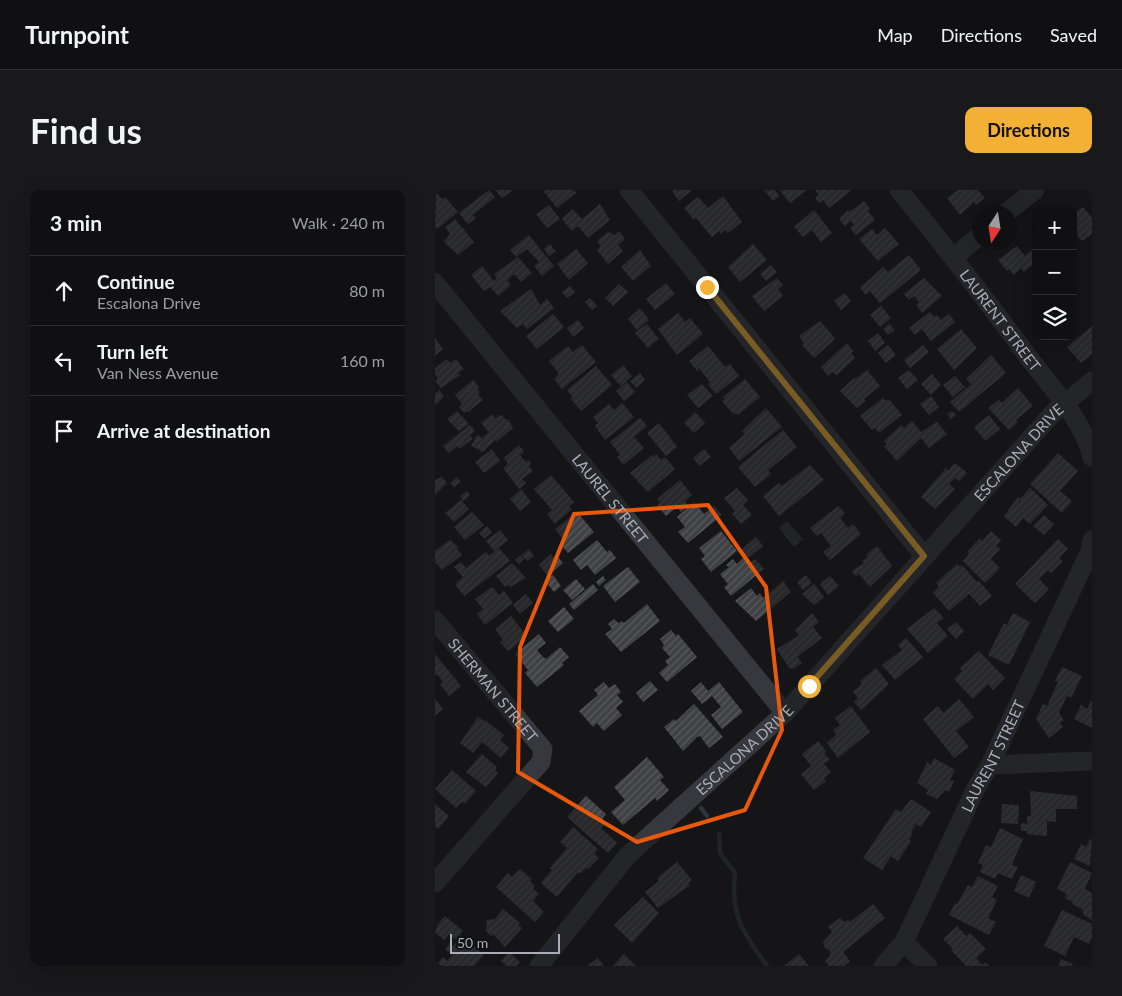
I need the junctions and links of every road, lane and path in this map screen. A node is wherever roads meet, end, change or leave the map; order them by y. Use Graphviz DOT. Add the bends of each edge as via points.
graph roads {
  1 [pos="629,190"];
  2 [pos="899,190"];
  3 [pos="1035,190"];
  4 [pos="1016,205"];
  5 [pos="972,242"];
  6 [pos="954,257"];
  7 [pos="435,283"];
  8 [pos="1092,381"];
  9 [pos="1063,402"];
  10 [pos="1092,457"];
  11 [pos="1092,540"];
  12 [pos="924,556"];
  13 [pos="435,620"];
  14 [pos="785,713"];
  15 [pos="1092,761"];
  16 [pos="990,765"];
  17 [pos="435,883"];
  18 [pos="904,942"];
  19 [pos="539,966"];
  20 [pos="883,966"];
  21 [pos="927,966"];
  1 -- 12 [label="street"];
  2 -- 6 [label="street, LAURENT STREET"];
  3 -- 4 [label="street"];
  5 -- 6 [label="street"];
  6 -- 9 [label="street, LAURENT STREET"];
  7 -- 14 [label="street, LAUREL STREET"];
  8 -- 9 [label="street, ESCALONA DRIVE"];
  9 -- 10 [label="street, LAURENT STREET" via="1089,443"];
  9 -- 12 [label="street, ESCALONA DRIVE"];
  11 -- 16 [label="street, LAURENT STREET" via="1090,551"];
  12 -- 14 [label="street, ESCALONA DRIVE"];
  13 -- 17 [label="street, SHERMAN STREET" via="543,749 541,762"];
  14 -- 19 [label="street, ESCALONA DRIVE" via="628,855"];
  15 -- 16 [label="street"];
  16 -- 18 [label="street, LAURENT STREET" via="976,788"];
  18 -- 20 [label="street, LAURENT STREET"];
  18 -- 21 [label="street"];
}
